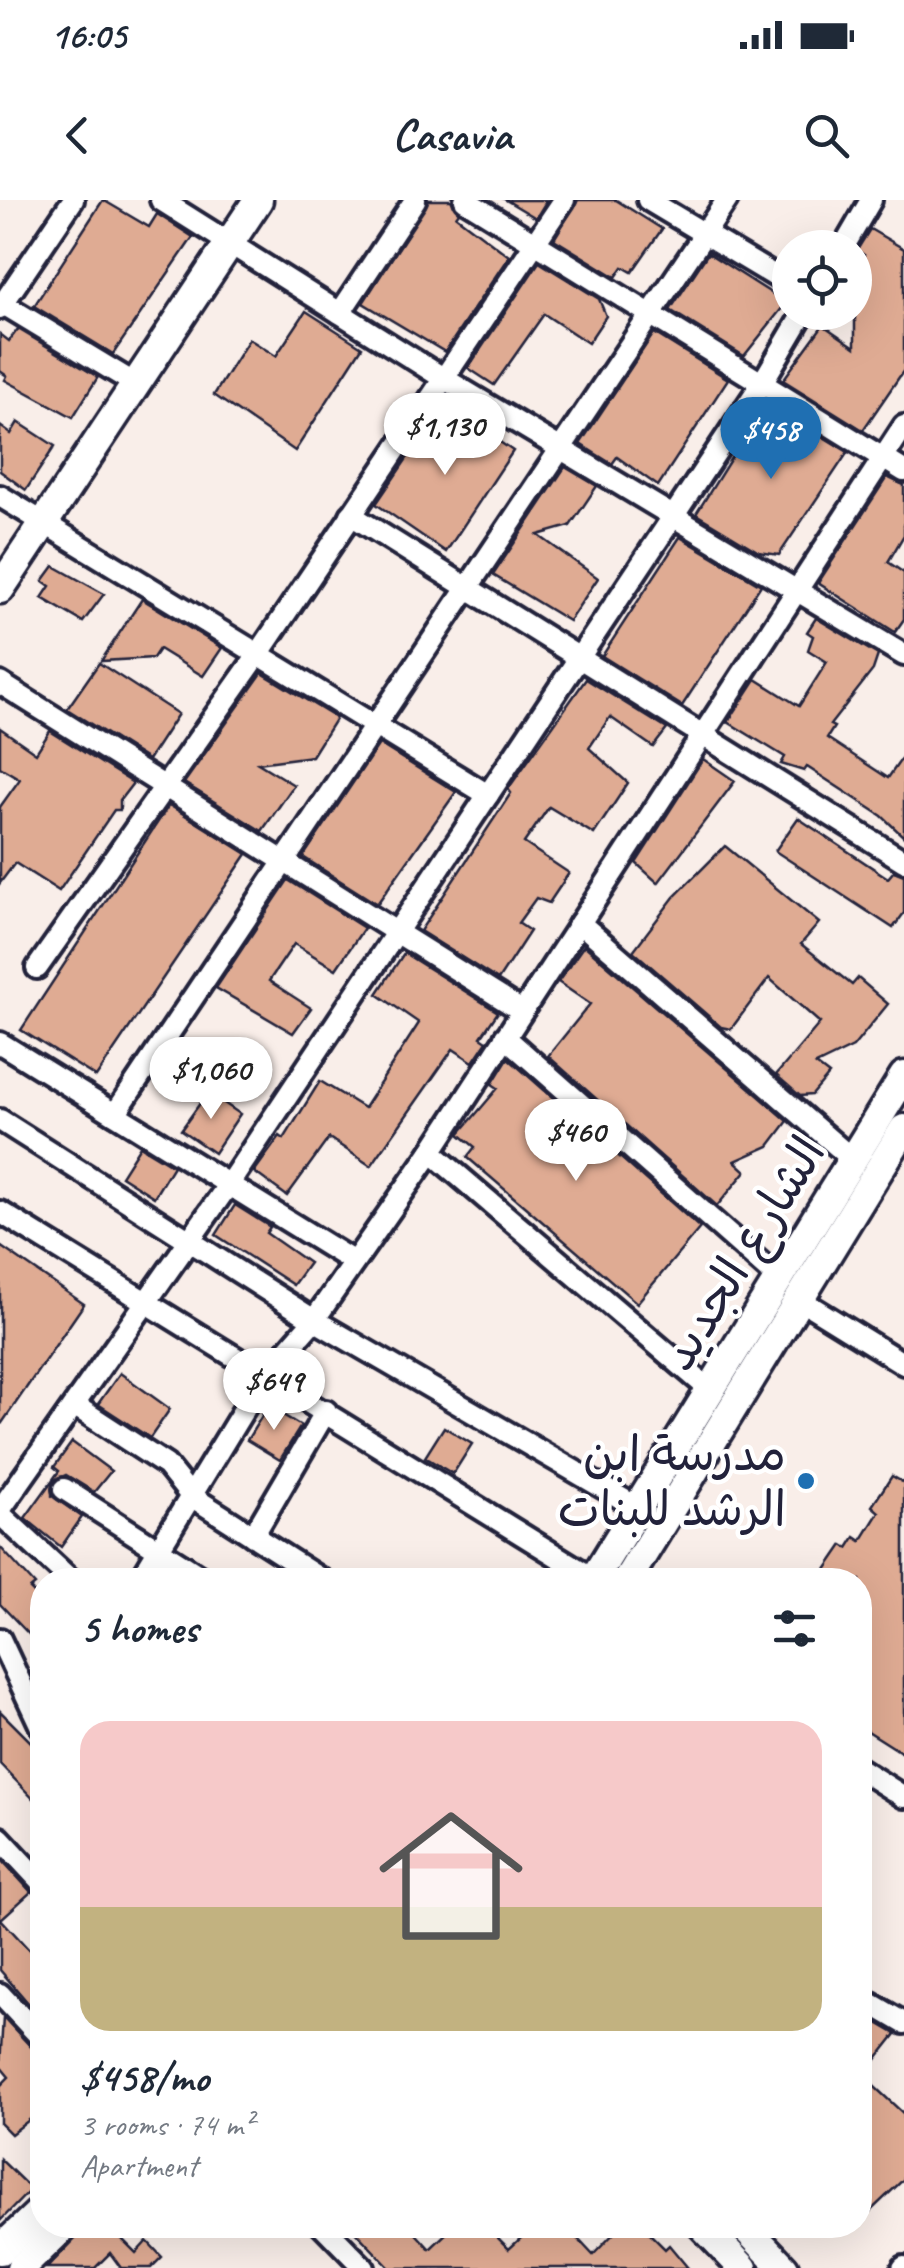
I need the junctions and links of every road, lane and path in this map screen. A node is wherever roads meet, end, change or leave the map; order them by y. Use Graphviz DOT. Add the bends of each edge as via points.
graph roads {
  1 [pos="74,200"];
  2 [pos="161,200"];
  3 [pos="258,200"];
  4 [pos="416,200"];
  5 [pos="465,200"];
  6 [pos="564,200"];
  7 [pos="648,200"];
  8 [pos="728,200"];
  9 [pos="871,200"];
  10 [pos="854,230"];
  11 [pos="705,233"];
  12 [pos="230,242"];
  13 [pos="535,244"];
  14 [pos="772,274"];
  15 [pos="1,304"];
  16 [pos="340,313"];
  17 [pos="651,315"];
  18 [pos="793,330"];
  19 [pos="443,378"];
  20 [pos="762,383"];
  21 [pos="137,385"];
  22 [pos="904,426"];
  23 [pos="562,448"];
  24 [pos="883,458"];
  25 [pos="904,471"];
  26 [pos="0,496"];
  27 [pos="672,514"];
  28 [pos="351,515"];
  29 [pos="45,524"];
  30 [pos="468,588"];
  31 [pos="796,588"];
  32 [pos="0,590"];
  33 [pos="260,653"];
  34 [pos="580,655"];
  35 [pos="904,656"];
  36 [pos="0,683"];
  37 [pos="376,724"];
  38 [pos="702,733"];
  39 [pos="165,788"];
  40 [pos="488,795"];
  41 [pos="904,861"];
  42 [pos="282,863"];
  43 [pos="580,923"];
  44 [pos="396,933"];
  45 [pos="38,968"];
  46 [pos="522,1011"];
  47 [pos="505,1037"];
  48 [pos="0,1043"];
  49 [pos="904,1076"];
  50 [pos="115,1114"];
  51 [pos="0,1120"];
  52 [pos="904,1130"];
  53 [pos="432,1152"];
  54 [pos="852,1160"];
  55 [pos="229,1184"];
  56 [pos="0,1212"];
  57 [pos="190,1239"];
  58 [pos="354,1262"];
  59 [pos="778,1278"];
  60 [pos="799,1299"];
  61 [pos="146,1302"];
  62 [pos="314,1320"];
  63 [pos="904,1364"];
  64 [pos="262,1378"];
  65 [pos="710,1390"];
  66 [pos="74,1405"];
  67 [pos="326,1411"];
  68 [pos="64,1489"];
  69 [pos="191,1496"];
  70 [pos="638,1508"];
  71 [pos="0,1512"];
  72 [pos="252,1536"];
  73 [pos="158,1550"];
  74 [pos="58,1568"];
  75 [pos="147,1568"];
  76 [pos="187,1568"];
  77 [pos="303,1568"];
  78 [pos="575,1568"];
  79 [pos="601,1568"];
  80 [pos="634,1568"];
  81 [pos="0,1639"];
  82 [pos="30,1703"];
  83 [pos="872,1777"];
  84 [pos="904,1797"];
  85 [pos="0,1838"];
  86 [pos="30,1870"];
  87 [pos="0,1994"];
  88 [pos="872,2003"];
  89 [pos="904,2023"];
  90 [pos="30,2027"];
  91 [pos="30,2224"];
  92 [pos="37,2238"];
  93 [pos="335,2238"];
  94 [pos="714,2238"];
  95 [pos="755,2238"];
  96 [pos="6,2252"];
  97 [pos="364,2268"];
  98 [pos="743,2268"];
  99 [pos="784,2268"];
  1 -- 15 [label="street"];
  2 -- 12 [label="street"];
  3 -- 12 [label="street"];
  4 -- 16 [label="street"];
  5 -- 13 [label="street"];
  6 -- 13 [label="street"];
  7 -- 11 [label="street"];
  8 -- 11 [label="street"];
  9 -- 10 [label="street"];
  11 -- 14 [label="street"];
  11 -- 17 [label="street"];
  12 -- 16 [label="street"];
  12 -- 21 [label="street"];
  13 -- 17 [label="street"];
  13 -- 19 [label="street"];
  15 -- 21 [label="street"];
  16 -- 19 [label="street"];
  17 -- 20 [label="street"];
  17 -- 23 [label="street"];
  18 -- 20 [label="street"];
  19 -- 23 [label="street"];
  19 -- 28 [label="street"];
  20 -- 24 [label="street"];
  20 -- 27 [label="street"];
  21 -- 29 [label="street"];
  22 -- 24 [label="street"];
  23 -- 27 [label="street"];
  23 -- 30 [label="street"];
  24 -- 25 [label="street"];
  24 -- 31 [label="street"];
  26 -- 29 [label="street"];
  27 -- 31 [label="street"];
  27 -- 34 [label="street"];
  28 -- 30 [label="street"];
  28 -- 33 [label="street"];
  29 -- 32 [label="street"];
  29 -- 33 [label="street"];
  30 -- 34 [label="street"];
  30 -- 37 [label="street"];
  31 -- 35 [label="street"];
  31 -- 38 [label="street"];
  33 -- 37 [label="street"];
  33 -- 39 [label="street"];
  34 -- 38 [label="street"];
  34 -- 40 [label="street"];
  36 -- 39 [label="street"];
  37 -- 40 [label="street"];
  37 -- 42 [label="street"];
  38 -- 41 [label="street"];
  38 -- 43 [label="street"];
  39 -- 42 [label="street"];
  39 -- 45 [label="street"];
  40 -- 44 [label="street"];
  42 -- 44 [label="street"];
  42 -- 50 [label="street"];
  43 -- 46 [label="street"];
  43 -- 54 [label="street"];
  44 -- 46 [label="street"];
  44 -- 55 [label="street"];
  46 -- 47 [label="street"];
  47 -- 53 [label="street"];
  47 -- 59 [label="street"];
  48 -- 50 [label="street"];
  49 -- 54 [label="street, الشارع الجديد"];
  50 -- 55 [label="street"];
  51 -- 57 [label="street"];
  52 -- 60 [label="street, الشارع الجديد"];
  53 -- 58 [label="street"];
  53 -- 65 [label="street"];
  54 -- 59 [label="street, الشارع الجديد"];
  55 -- 57 [label="street"];
  55 -- 58 [label="street"];
  56 -- 61 [label="street"];
  57 -- 61 [label="street"];
  57 -- 62 [label="street"];
  58 -- 62 [label="street"];
  59 -- 65 [label="street, الشارع الجديد"];
  60 -- 63 [label="street"];
  60 -- 80 [label="street, الشارع الجديد"];
  61 -- 64 [label="street"];
  61 -- 66 [label="street"];
  62 -- 64 [label="street"];
  62 -- 70 [label="street"];
  64 -- 67 [label="street"];
  64 -- 69 [label="street"];
  65 -- 70 [label="street, الشارع الجديد"];
  66 -- 69 [label="street" via="166,1465"];
  66 -- 71 [label="street"];
  67 -- 72 [label="street"];
  67 -- 78 [label="street"];
  68 -- 73 [label="street"];
  69 -- 72 [label="street"];
  69 -- 73 [label="street"];
  70 -- 79 [label="street, الشارع الجديد"];
  71 -- 74 [label="street"];
  72 -- 77 [label="street"];
  73 -- 75 [label="street"];
  73 -- 76 [label="street"];
  81 -- 82 [label="street"];
  83 -- 84 [label="street"];
  85 -- 86 [label="street"];
  87 -- 90 [label="street"];
  88 -- 89 [label="street"];
  91 -- 96 [label="street"];
  92 -- 96 [label="street"];
  93 -- 97 [label="street"];
  94 -- 98 [label="street"];
  95 -- 99 [label="street"];
}
